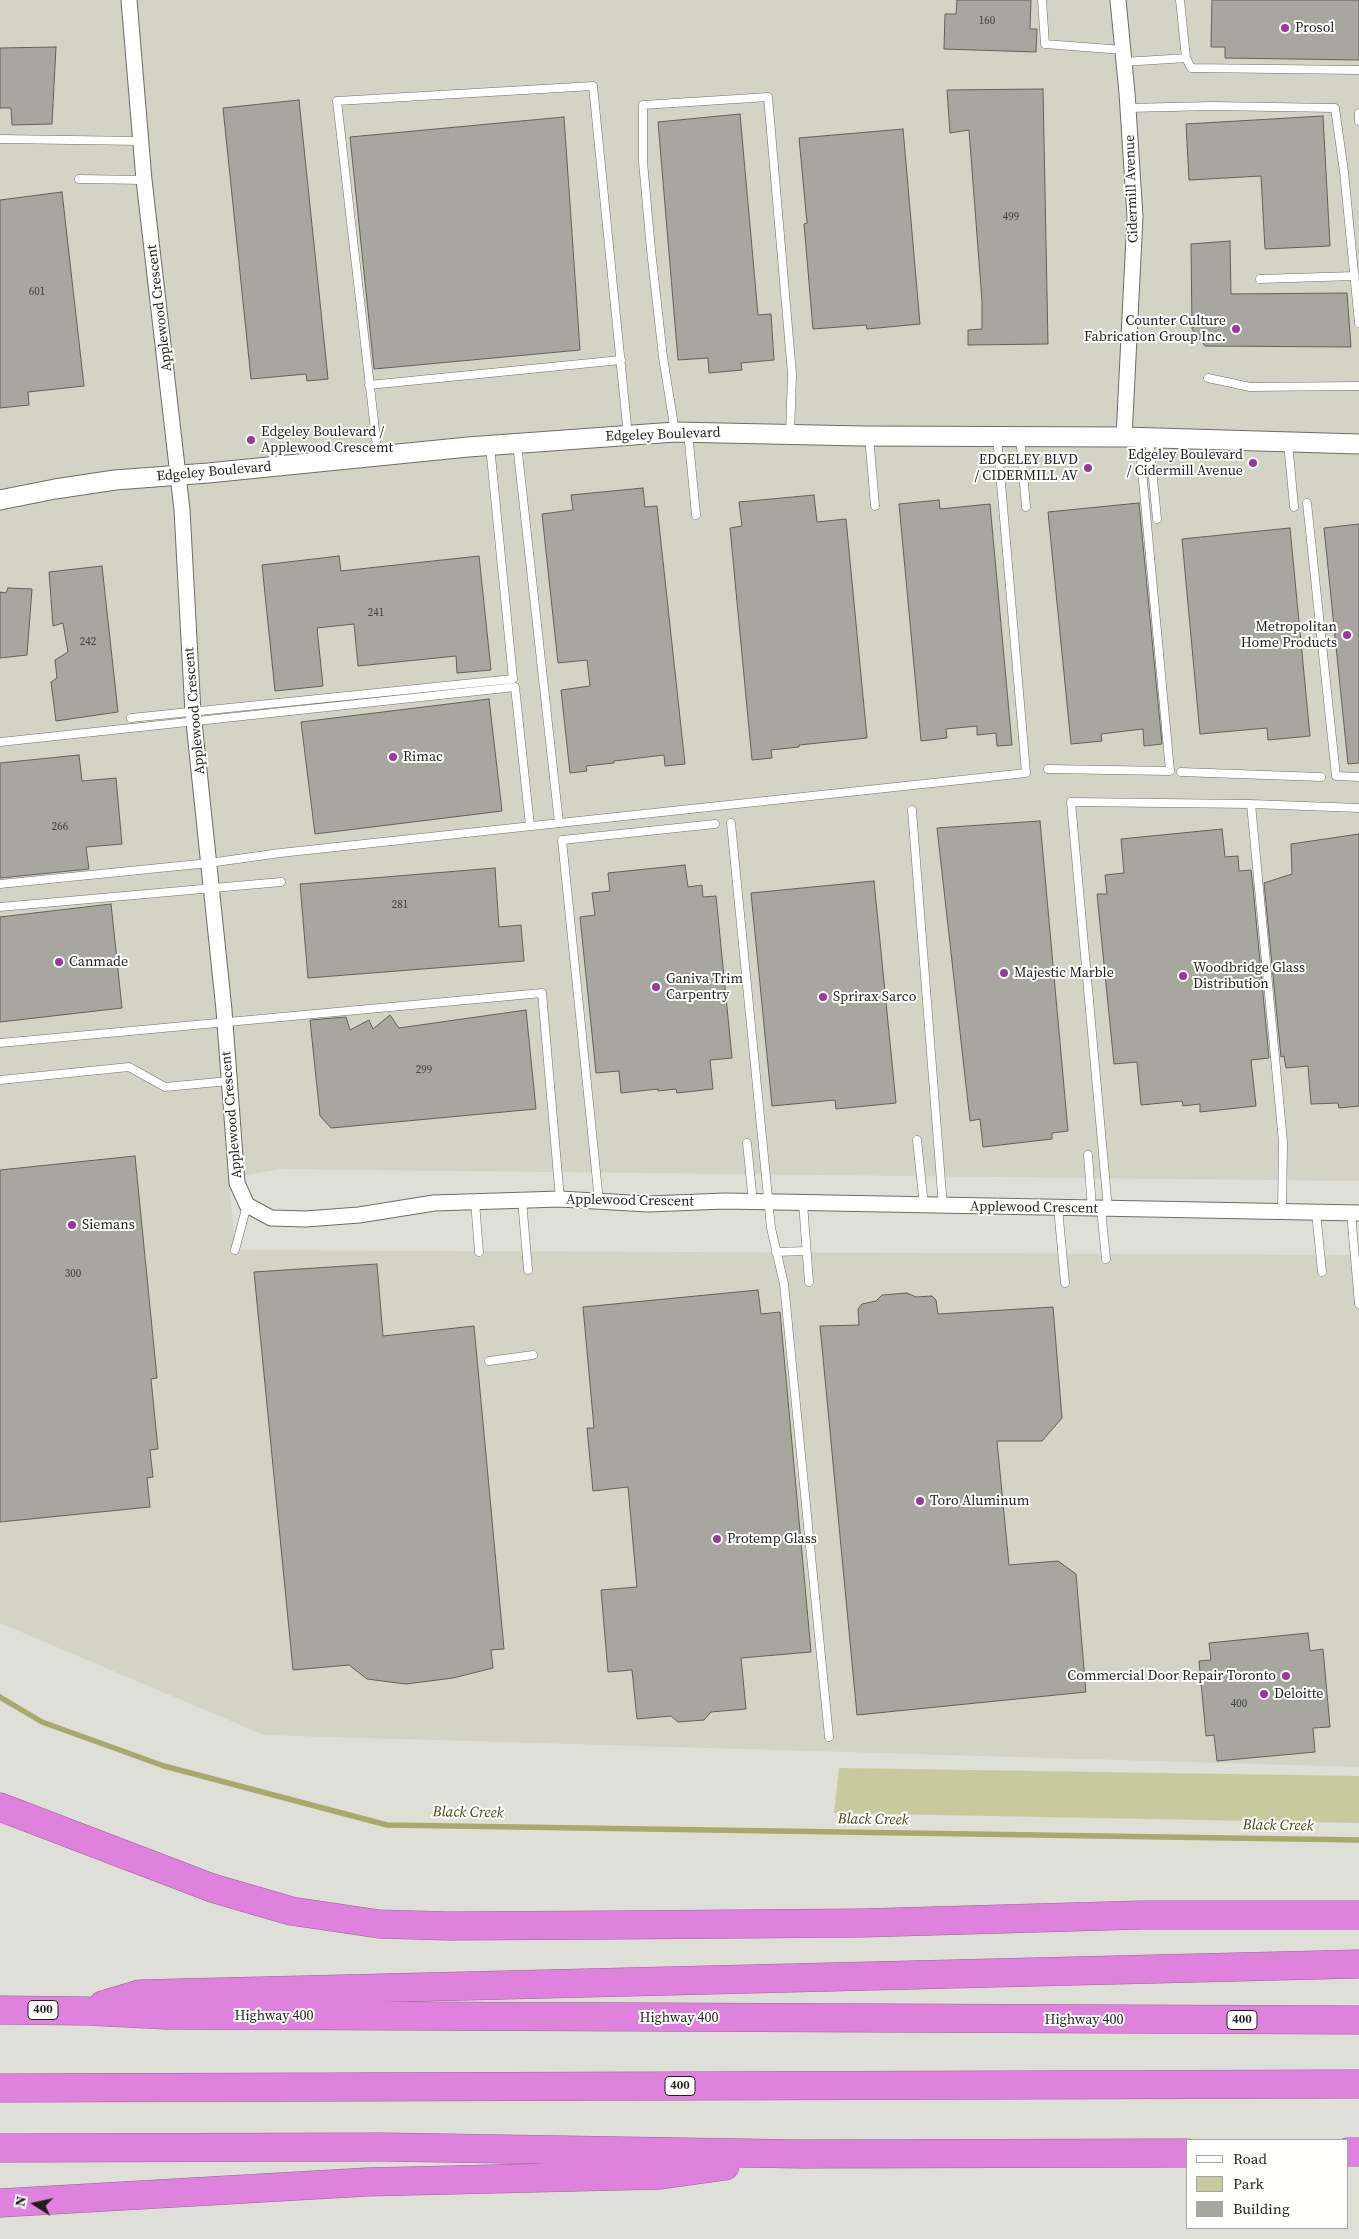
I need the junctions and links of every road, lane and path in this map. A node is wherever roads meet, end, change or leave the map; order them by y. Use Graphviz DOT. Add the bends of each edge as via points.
graph roads {
  1 [pos="129,0"];
  2 [pos="1042,0"];
  3 [pos="1118,0"];
  4 [pos="1180,0"];
  5 [pos="1124,56"];
  6 [pos="1186,58"];
  7 [pos="1359,70"];
  8 [pos="1128,108"];
  9 [pos="1359,113"];
  10 [pos="1359,121"];
  11 [pos="0,139"];
  12 [pos="141,141"];
  13 [pos="79,179"];
  14 [pos="144,180"];
  15 [pos="1355,276"];
  16 [pos="1260,279"];
  17 [pos="1359,323"];
  18 [pos="621,360"];
  19 [pos="1208,378"];
  20 [pos="369,385"];
  21 [pos="1359,386"];
  22 [pos="682,432"];
  23 [pos="790,434"];
  24 [pos="628,436"];
  25 [pos="869,436"];
  26 [pos="997,437"];
  27 [pos="1020,437"];
  28 [pos="1137,438"];
  29 [pos="1288,442"];
  30 [pos="517,444"];
  31 [pos="1359,444"];
  32 [pos="490,446"];
  33 [pos="378,456"];
  34 [pos="178,476"];
  35 [pos="0,500"];
  36 [pos="1307,503"];
  37 [pos="875,506"];
  38 [pos="1294,506"];
  39 [pos="1026,507"];
  40 [pos="696,515"];
  41 [pos="1157,519"];
  42 [pos="194,717"];
  43 [pos="131,718"];
  44 [pos="0,742"];
  45 [pos="1048,769"];
  46 [pos="1181,772"];
  47 [pos="1321,776"];
  48 [pos="1359,777"];
  49 [pos="1251,804"];
  50 [pos="1359,808"];
  51 [pos="912,810"];
  52 [pos="560,823"];
  53 [pos="731,823"];
  54 [pos="715,824"];
  55 [pos="530,826"];
  56 [pos="209,863"];
  57 [pos="281,882"];
  58 [pos="0,884"];
  59 [pos="211,888"];
  60 [pos="0,907"];
  61 [pos="224,1022"];
  62 [pos="0,1043"];
  63 [pos="0,1080"];
  64 [pos="229,1081"];
  65 [pos="918,1140"];
  66 [pos="747,1144"];
  67 [pos="1088,1155"];
  68 [pos="560,1199"];
  69 [pos="522,1200"];
  70 [pos="599,1201"];
  71 [pos="475,1202"];
  72 [pos="753,1202"];
  73 [pos="768,1202"];
  74 [pos="803,1203"];
  75 [pos="247,1205"];
  76 [pos="924,1206"];
  77 [pos="943,1207"];
  78 [pos="1058,1208"];
  79 [pos="1101,1209"];
  80 [pos="1282,1212"];
  81 [pos="1316,1212"];
  82 [pos="1355,1213"];
  83 [pos="235,1250"];
  84 [pos="806,1251"];
  85 [pos="479,1252"];
  86 [pos="776,1252"];
  87 [pos="1106,1259"];
  88 [pos="528,1270"];
  89 [pos="1322,1272"];
  90 [pos="809,1282"];
  91 [pos="1065,1284"];
  92 [pos="1359,1304"];
  93 [pos="533,1355"];
  94 [pos="489,1361"];
  95 [pos="829,1737"];
  96 [pos="0,1807"];
  97 [pos="1359,1915"];
  98 [pos="1359,1964"];
  99 [pos="0,2010"];
  100 [pos="86,2010"];
  101 [pos="1359,2020"];
  102 [pos="1359,2084"];
  103 [pos="0,2088"];
  104 [pos="0,2148"];
  105 [pos="1186,2153"];
  106 [pos="801,2154"];
  107 [pos="0,2203"];
  1 -- 12 [label="street, Applewood Crescent"];
  2 -- 5 [label="lane" via="1045,44"];
  3 -- 5 [label="street, Cidermill Avenue"];
  4 -- 6 [label="lane"];
  5 -- 6 [label="lane"];
  5 -- 8 [label="street, Cidermill Avenue"];
  6 -- 7 [label="lane" via="1191,68"];
  8 -- 15 [label="lane" via="1335,108"];
  8 -- 28 [label="street, Cidermill Avenue" via="1135,217"];
  9 -- 10 [label="lane"];
  11 -- 12 [label="lane"];
  12 -- 14 [label="street, Applewood Crescent"];
  13 -- 14 [label="lane"];
  14 -- 34 [label="street, Applewood Crescent"];
  15 -- 16 [label="lane"];
  15 -- 17 [label="lane"];
  18 -- 20 [label="lane"];
  18 -- 20 [label="lane" via="592,86 337,100"];
  18 -- 24 [label="lane"];
  19 -- 21 [label="lane" via="1250,387"];
  20 -- 33 [label="lane"];
  22 -- 23 [label="street, Edgeley Boulevard"];
  22 -- 23 [label="lane" via="663,357 643,162 643,105 768,97 792,374"];
  22 -- 24 [label="street, Edgeley Boulevard"];
  22 -- 40 [label="lane"];
  23 -- 25 [label="street, Edgeley Boulevard"];
  24 -- 30 [label="street, Edgeley Boulevard"];
  25 -- 26 [label="street, Edgeley Boulevard"];
  25 -- 37 [label="lane"];
  26 -- 27 [label="street, Edgeley Boulevard"];
  26 -- 52 [label="lane" via="1026,773"];
  27 -- 28 [label="street, Edgeley Boulevard"];
  27 -- 39 [label="lane"];
  28 -- 29 [label="street, Edgeley Boulevard"];
  28 -- 41 [label="lane"];
  28 -- 45 [label="lane" via="1170,771"];
  29 -- 31 [label="street, Edgeley Boulevard"];
  29 -- 38 [label="lane"];
  30 -- 32 [label="street, Edgeley Boulevard"];
  30 -- 52 [label="lane"];
  32 -- 33 [label="street, Edgeley Boulevard"];
  32 -- 42 [label="lane" via="513,679"];
  33 -- 34 [label="street, Edgeley Boulevard"];
  34 -- 35 [label="street, Edgeley Boulevard" via="115,480"];
  34 -- 42 [label="street, Applewood Crescent"];
  36 -- 48 [label="lane" via="1336,776"];
  42 -- 43 [label="lane"];
  42 -- 44 [label="lane"];
  42 -- 55 [label="lane" via="515,687"];
  42 -- 56 [label="street, Applewood Crescent"];
  46 -- 47 [label="lane"];
  49 -- 50 [label="lane"];
  49 -- 79 [label="lane" via="1071,802"];
  49 -- 80 [label="lane" via="1283,1142"];
  51 -- 77 [label="lane"];
  52 -- 55 [label="lane"];
  53 -- 73 [label="lane"];
  54 -- 70 [label="lane" via="562,840"];
  55 -- 56 [label="lane"];
  56 -- 58 [label="lane"];
  56 -- 59 [label="street, Applewood Crescent"];
  57 -- 59 [label="lane"];
  59 -- 60 [label="lane"];
  59 -- 61 [label="street, Applewood Crescent"];
  61 -- 62 [label="lane"];
  61 -- 64 [label="street, Applewood Crescent"];
  61 -- 68 [label="lane" via="542,993"];
  63 -- 64 [label="lane" via="129,1067 165,1087"];
  64 -- 75 [label="street, Applewood Crescent" via="237,1183"];
  65 -- 76 [label="lane"];
  66 -- 72 [label="lane"];
  67 -- 79 [label="lane"];
  68 -- 69 [label="street, Applewood Crescent"];
  68 -- 70 [label="street, Applewood Crescent"];
  69 -- 71 [label="street, Applewood Crescent"];
  69 -- 88 [label="lane"];
  70 -- 72 [label="street, Applewood Crescent" via="648,1204"];
  71 -- 75 [label="street, Applewood Crescent" via="306,1220 271,1218"];
  71 -- 85 [label="lane"];
  72 -- 73 [label="street, Applewood Crescent"];
  73 -- 74 [label="street, Applewood Crescent"];
  73 -- 86 [label="lane"];
  74 -- 76 [label="street, Applewood Crescent"];
  74 -- 84 [label="lane"];
  75 -- 83 [label="lane"];
  76 -- 77 [label="street, Applewood Crescent"];
  77 -- 78 [label="street, Applewood Crescent"];
  78 -- 79 [label="street, Applewood Crescent"];
  78 -- 91 [label="lane"];
  79 -- 80 [label="street, Applewood Crescent"];
  79 -- 87 [label="lane"];
  80 -- 81 [label="street, Applewood Crescent"];
  81 -- 82 [label="street, Applewood Crescent"];
  81 -- 89 [label="lane"];
  82 -- 92 [label="lane"];
  84 -- 86 [label="lane"];
  84 -- 90 [label="lane"];
  86 -- 95 [label="lane" via="784,1284"];
  93 -- 94 [label="lane"];
  96 -- 97 [label="highway" via="212,1888 291,1911 379,1924 635,1925 1140,1915"];
  98 -- 100 [label="highway" via="140,1994"];
  99 -- 100 [label="highway, Highway 400 / 400"];
  100 -- 101 [label="highway, Highway 400 / 400" via="176,2015"];
  102 -- 103 [label="highway, 400"];
  104 -- 106 [label="highway" via="388,2147"];
  105 -- 106 [label="highway"];
  106 -- 107 [label="highway" via="661,2175 367,2182"];
}
